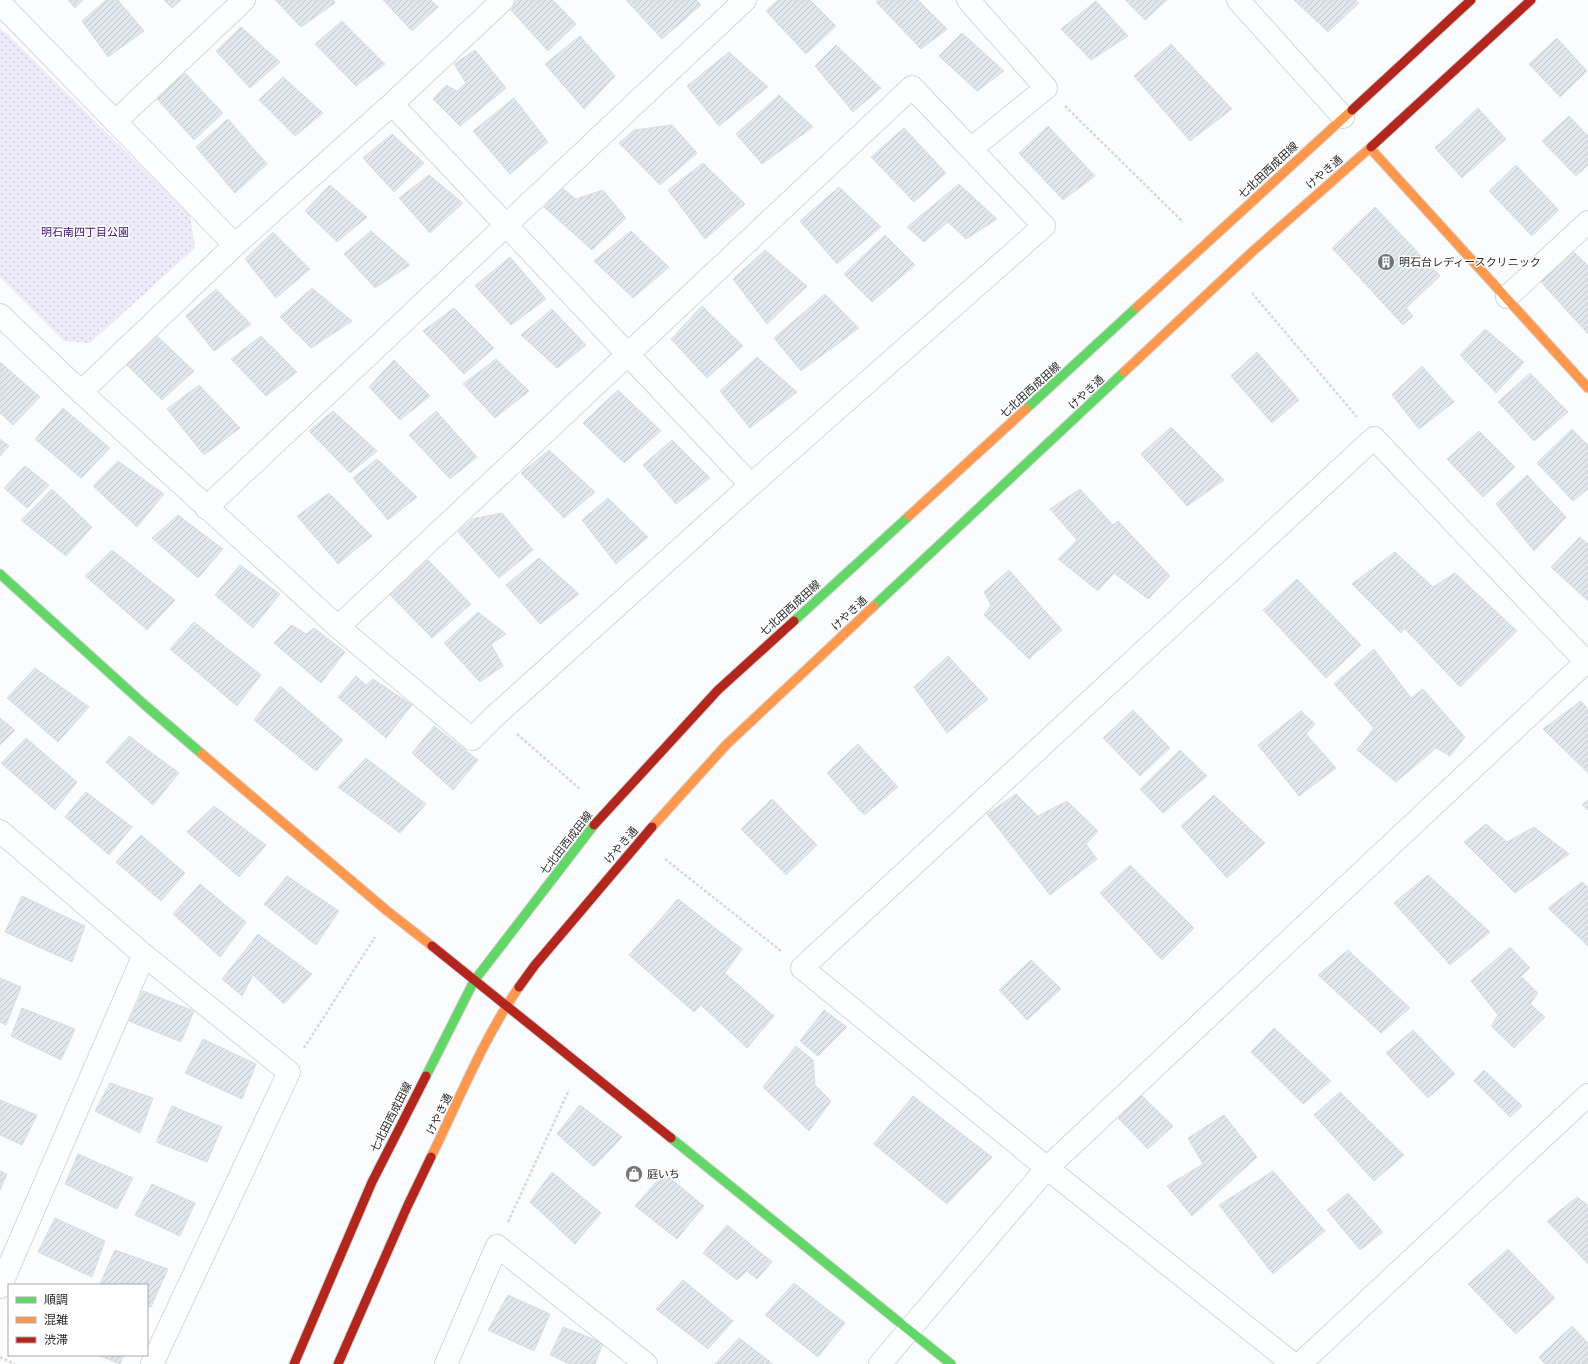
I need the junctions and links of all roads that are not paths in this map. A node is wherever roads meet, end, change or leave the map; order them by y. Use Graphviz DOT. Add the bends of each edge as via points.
graph roads {
  1 [pos="244,0"];
  2 [pos="503,0"];
  3 [pos="745,0"];
  4 [pos="968,0"];
  5 [pos="1238,0"];
  6 [pos="1471,0"];
  7 [pos="1531,0"];
  8 [pos="0,2"];
  9 [pos="392,104"];
  10 [pos="1343,117"];
  11 [pos="115,122"];
  12 [pos="1370,148"];
  13 [pos="971,149"];
  14 [pos="1588,222"];
  15 [pos="506,225"];
  16 [pos="235,245"];
  17 [pos="1507,297"];
  18 [pos="0,315"];
  19 [pos="628,355"];
  20 [pos="1588,388"];
  21 [pos="81,392"];
  22 [pos="751,485"];
  23 [pos="206,508"];
  24 [pos="0,574"];
  25 [pos="338,627"];
  26 [pos="1587,662"];
  27 [pos="2,839"];
  28 [pos="144,954"];
  29 [pos="474,981"];
  30 [pos="506,1006"];
  31 [pos="1588,1095"];
  32 [pos="1047,1168"];
  33 [pos="0,1287"];
  34 [pos="910,1330"];
  35 [pos="636,1361"];
  36 [pos="152,1364"];
  37 [pos="294,1364"];
  38 [pos="338,1364"];
  39 [pos="446,1364"];
  40 [pos="880,1364"];
  41 [pos="951,1364"];
  42 [pos="1293,1364"];
  43 [pos="1300,1364"];
  1 -- 11 [label="street"];
  2 -- 9 [label="street"];
  3 -- 15 [label="street"];
  4 -- 13 [label="street" via="1046,88"];
  5 -- 10 [label="street"];
  6 -- 10 [label="street, 七北田西成田線"];
  7 -- 12 [label="street, けやき通"];
  8 -- 11 [label="street"];
  9 -- 15 [label="street"];
  9 -- 16 [label="street"];
  10 -- 29 [label="street, 七北田西成田線" via="718,690 600,818"];
  11 -- 16 [label="street"];
  12 -- 17 [label="street"];
  12 -- 30 [label="street, けやき通" via="1252,252 726,745 545,953"];
  13 -- 19 [label="street" via="912,87"];
  13 -- 22 [label="street" via="1044,226"];
  14 -- 17 [label="street"];
  15 -- 19 [label="street"];
  15 -- 23 [label="street"];
  16 -- 21 [label="street"];
  17 -- 20 [label="street"];
  18 -- 21 [label="street"];
  19 -- 22 [label="street"];
  19 -- 25 [label="street"];
  21 -- 23 [label="street"];
  22 -- 25 [label="street" via="472,739"];
  23 -- 25 [label="street"];
  24 -- 29 [label="street" via="146,706 386,910"];
  26 -- 32 [label="street"];
  26 -- 32 [label="street" via="1374,438 802,968"];
  27 -- 28 [label="street"];
  28 -- 33 [label="street"];
  28 -- 36 [label="street" via="289,1072"];
  29 -- 30 [label="street"];
  29 -- 37 [label="street, 七北田西成田線" via="372,1182"];
  30 -- 34 [label="street"];
  30 -- 38 [label="street, けやき通" via="407,1207"];
  31 -- 43 [label="street"];
  32 -- 34 [label="street"];
  32 -- 42 [label="street"];
  34 -- 40 [label="street"];
  34 -- 41 [label="street"];
  35 -- 39 [label="street" via="497,1246"];
}
